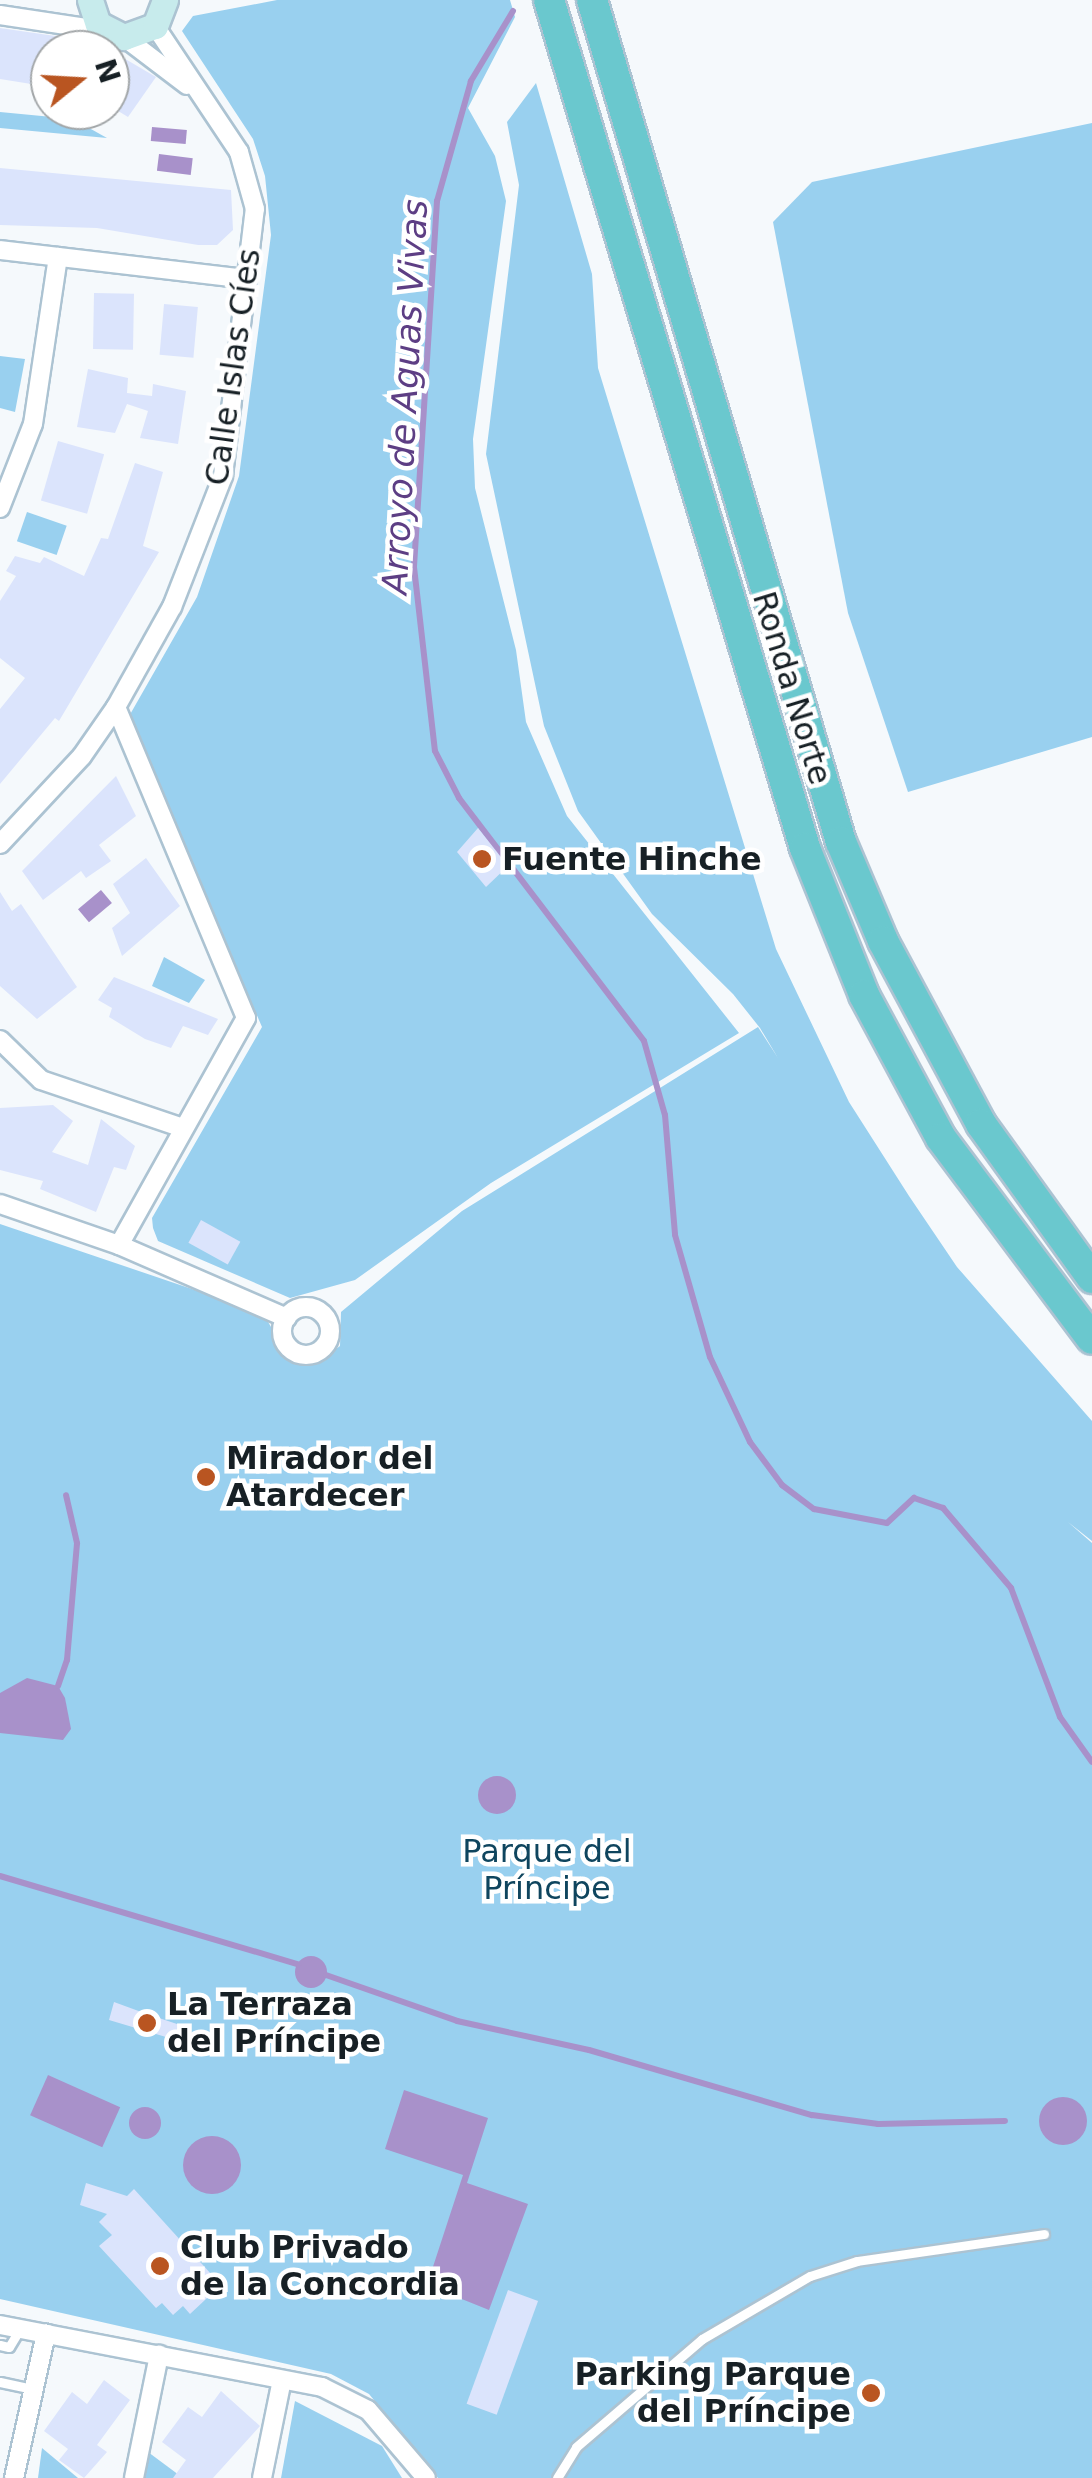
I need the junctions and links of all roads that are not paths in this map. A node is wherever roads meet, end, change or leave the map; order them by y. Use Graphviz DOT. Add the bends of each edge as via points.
graph roads {
  1 [pos="87,0"];
  2 [pos="549,0"];
  3 [pos="592,0"];
  4 [pos="166,9"];
  5 [pos="0,15"];
  6 [pos="55,21"];
  7 [pos="97,30"];
  8 [pos="112,30"];
  9 [pos="123,30"];
  10 [pos="130,45"];
  11 [pos="200,94"];
  12 [pos="0,250"];
  13 [pos="58,257"];
  14 [pos="246,279"];
  15 [pos="0,508"];
  16 [pos="116,707"];
  17 [pos="130,743"];
  18 [pos="92,744"];
  19 [pos="0,844"];
  20 [pos="0,1040"];
  21 [pos="183,1128"];
  22 [pos="0,1204"];
  23 [pos="119,1244"];
  24 [pos="1092,1278"];
  25 [pos="287,1318"];
  26 [pos="1092,1339"];
  27 [pos="1044,2234"];
  28 [pos="0,2326"];
  29 [pos="20,2329"];
  30 [pos="46,2334"];
  31 [pos="0,2345"];
  32 [pos="159,2355"];
  33 [pos="282,2380"];
  34 [pos="0,2382"];
  35 [pos="33,2389"];
  36 [pos="14,2478"];
  37 [pos="134,2478"];
  38 [pos="262,2478"];
  39 [pos="426,2478"];
  40 [pos="557,2478"];
  1 -- 6 [label="street"];
  1 -- 8 [label="main road"];
  2 -- 26 [label="highway, Ronda Norte" via="804,848 864,995 941,1138"];
  3 -- 24 [label="highway, Ronda Norte" via="842,842 883,941 972,1108"];
  4 -- 9 [label="main road"];
  4 -- 11 [label="street, Calle Islas Cíes"];
  5 -- 6 [label="street"];
  6 -- 7 [label="street"];
  10 -- 11 [label="street, Calle Islas Cíes"];
  11 -- 14 [label="street, Calle Islas Cíes" via="239,152 255,209"];
  12 -- 13 [label="street"];
  13 -- 14 [label="street"];
  13 -- 15 [label="street" via="33,424"];
  14 -- 16 [label="street, Calle Islas Cíes" via="223,476 172,607"];
  16 -- 17 [label="street"];
  16 -- 18 [label="street, Calle Islas Cíes"];
  17 -- 18 [label="street"];
  17 -- 21 [label="street" via="246,1018"];
  18 -- 19 [label="street, Calle Islas Cíes"];
  20 -- 21 [label="street" via="41,1080"];
  21 -- 23 [label="street"];
  22 -- 23 [label="street"];
  23 -- 25 [label="street"];
  27 -- 40 [label="lane" via="857,2261 810,2276 702,2339 576,2447"];
  28 -- 29 [label="street"];
  29 -- 30 [label="street"];
  29 -- 31 [label="lane" via="8,2347"];
  30 -- 32 [label="street"];
  30 -- 35 [label="street"];
  32 -- 33 [label="street"];
  32 -- 37 [label="street"];
  33 -- 38 [label="street"];
  33 -- 39 [label="street" via="322,2388 368,2410"];
  34 -- 35 [label="lane"];
  35 -- 36 [label="street"];
}
